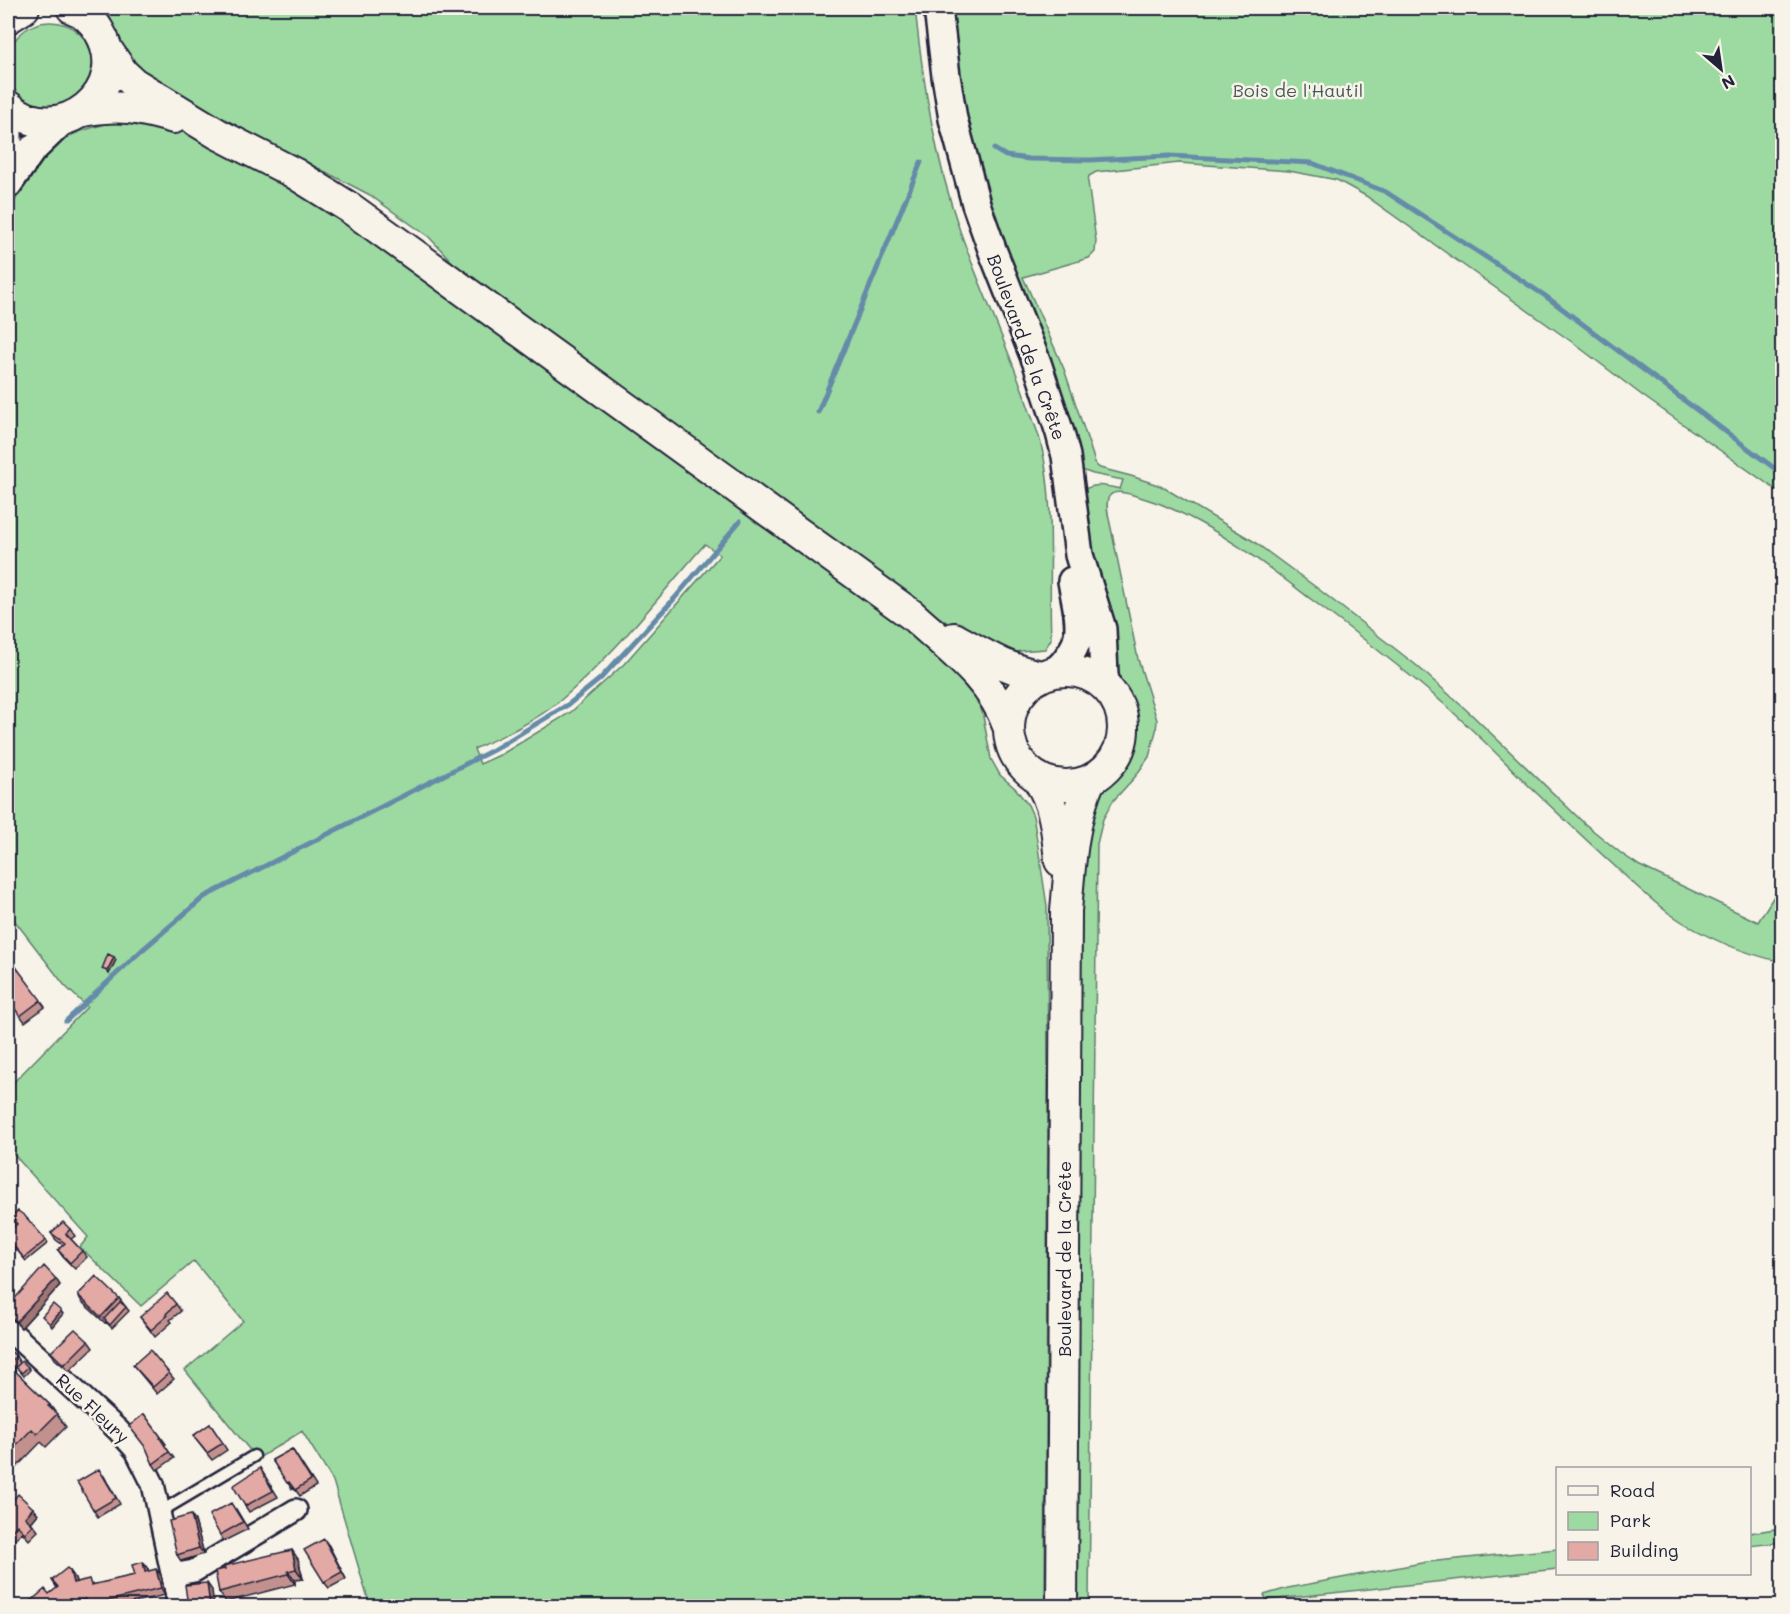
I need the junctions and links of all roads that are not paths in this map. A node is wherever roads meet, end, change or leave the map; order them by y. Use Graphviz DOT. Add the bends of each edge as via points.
graph roads {
  1 [pos="24,8"];
  2 [pos="927,8"];
  3 [pos="938,8"];
  4 [pos="8,18"];
  5 [pos="90,21"];
  6 [pos="8,106"];
  7 [pos="72,116"];
  8 [pos="8,120"];
  9 [pos="218,134"];
  10 [pos="8,157"];
  11 [pos="8,184"];
  12 [pos="912,615"];
  13 [pos="1048,674"];
  14 [pos="1107,688"];
  15 [pos="1008,726"];
  16 [pos="1038,779"];
  17 [pos="1090,780"];
  18 [pos="1066,911"];
  19 [pos="8,1329"];
  20 [pos="255,1456"];
  21 [pos="296,1510"];
  22 [pos="158,1513"];
  23 [pos="172,1575"];
  24 [pos="179,1606"];
  25 [pos="1062,1606"];
  1 -- 4 [label="main road"];
  2 -- 13 [label="street, Boulevard de la Crête" via="955,174 1040,399 1059,476 1080,623 1074,649 1063,664"];
  3 -- 14 [label="street, Boulevard de la Crête" via="953,119 967,175 1051,400 1062,440 1079,555 1102,629"];
  5 -- 7 [label="main road" via="107,71 105,83 92,104"];
  5 -- 9 [label="main road" via="123,73 134,83"];
  6 -- 7 [label="main road" via="24,118 37,121"];
  7 -- 9 [label="main road" via="106,107 140,109"];
  7 -- 11 [label="street" via="31,151"];
  8 -- 10 [label="street"];
  9 -- 12 [label="main road" via="294,173 359,213"];
  12 -- 13 [label="main road" via="1005,666"];
  12 -- 15 [label="main road" via="987,687"];
  13 -- 14 [label="main road" via="1078,672"];
  13 -- 15 [label="main road" via="1030,683 1018,697"];
  14 -- 17 [label="main road" via="1122,714 1121,743 1107,769"];
  15 -- 16 [label="main road" via="1012,751"];
  16 -- 17 [label="main road" via="1069,786"];
  16 -- 18 [label="main road, Boulevard de la Crête" via="1055,820"];
  17 -- 18 [label="main road, Boulevard de la Crête" via="1074,829"];
  18 -- 25 [label="main road, Boulevard de la Crête"];
  19 -- 22 [label="street, Rue Fleury" via="128,1440 153,1484"];
  20 -- 22 [label="lane"];
  21 -- 23 [label="street" via="194,1571"];
  22 -- 23 [label="street, Rue Fleury"];
  23 -- 24 [label="street, Rue Fleury"];
}
